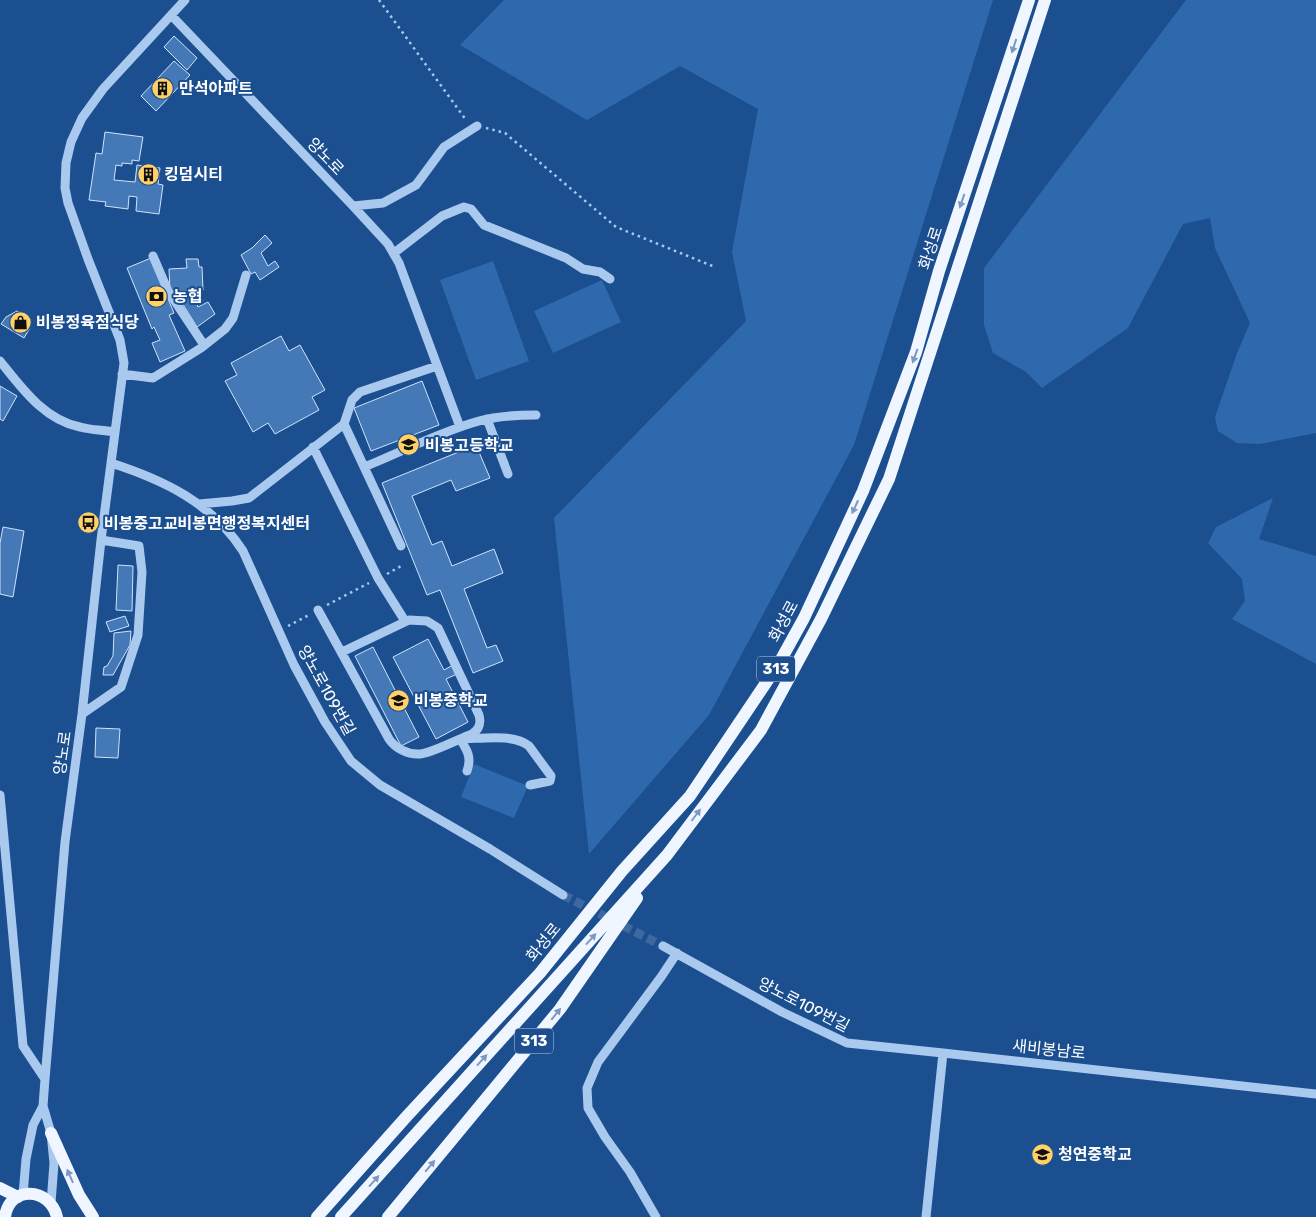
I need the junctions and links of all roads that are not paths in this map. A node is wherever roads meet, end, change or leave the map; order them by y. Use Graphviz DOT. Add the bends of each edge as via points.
graph roads {
  1 [pos="186,0"];
  2 [pos="1029,0"];
  3 [pos="1045,0"];
  4 [pos="171,15"];
  5 [pos="477,126"];
  6 [pos="353,206"];
  7 [pos="394,253"];
  8 [pos="152,256"];
  9 [pos="246,275"];
  10 [pos="610,279"];
  11 [pos="204,345"];
  12 [pos="0,361"];
  13 [pos="437,366"];
  14 [pos="122,374"];
  15 [pos="12,375"];
  16 [pos="0,377"];
  17 [pos="536,414"];
  18 [pos="487,420"];
  19 [pos="344,424"];
  20 [pos="460,427"];
  21 [pos="115,432"];
  22 [pos="313,447"];
  23 [pos="112,463"];
  24 [pos="364,467"];
  25 [pos="508,474"];
  26 [pos="199,504"];
  27 [pos="101,540"];
  28 [pos="401,546"];
  29 [pos="318,610"];
  30 [pos="405,621"];
  31 [pos="342,652"];
  32 [pos="82,714"];
  33 [pos="460,739"];
  34 [pos="467,771"];
  35 [pos="530,785"];
  36 [pos="0,795"];
  37 [pos="667,855"];
  38 [pos="563,895"];
  39 [pos="663,946"];
  40 [pos="677,953"];
  41 [pos="943,1053"];
  42 [pos="45,1079"];
  43 [pos="1316,1094"];
  44 [pos="43,1106"];
  45 [pos="51,1133"];
  46 [pos="0,1188"];
  47 [pos="20,1196"];
  48 [pos="57,1212"];
  49 [pos="5,1217"];
  50 [pos="93,1217"];
  51 [pos="318,1217"];
  52 [pos="341,1217"];
  53 [pos="388,1217"];
  54 [pos="656,1217"];
  55 [pos="926,1217"];
  1 -- 4 [label="street, 양노로"];
  2 -- 51 [label="main road, 화성로 / 313, one-way" via="939,271 916,352 863,491 804,618 778,665 690,796 622,871 540,973"];
  37 -- 3 [label="main road, 화성로 / 313, one-way" via="760,730 821,619 889,479"];
  4 -- 6 [label="street, 양노로"];
  4 -- 14 [label="street, 양노로" via="103,88 70,142 66,163 68,203 120,340 124,355"];
  5 -- 6 [label="street" via="444,147 416,185 383,203"];
  6 -- 7 [label="street, 양노로"];
  7 -- 10 [label="street" via="442,216 464,207 471,209 484,225"];
  7 -- 13 [label="street, 양노로"];
  8 -- 11 [label="street" via="168,291"];
  9 -- 11 [label="street" via="231,322"];
  11 -- 14 [label="street" via="152,378"];
  12 -- 15 [label="street"];
  13 -- 19 [label="street" via="360,392 352,400"];
  13 -- 20 [label="street, 양노로"];
  14 -- 21 [label="street, 양노로"];
  15 -- 16 [label="street"];
  15 -- 21 [label="street" via="29,397 58,418 80,427"];
  17 -- 18 [label="street"];
  18 -- 20 [label="street"];
  18 -- 25 [label="street"];
  19 -- 22 [label="street"];
  19 -- 24 [label="street"];
  20 -- 24 [label="street"];
  21 -- 23 [label="street, 양노로"];
  22 -- 26 [label="street" via="249,498"];
  22 -- 30 [label="street" via="378,578"];
  23 -- 26 [label="street, 양노로109번길" via="157,479"];
  23 -- 27 [label="street, 양노로"];
  24 -- 28 [label="street"];
  26 -- 38 [label="street, 양노로109번길" via="225,526 243,551 294,665 325,722 352,761 380,785"];
  27 -- 32 [label="street, 양노로"];
  27 -- 32 [label="street" via="139,546 142,572 138,635 121,687"];
  29 -- 31 [label="street"];
  30 -- 31 [label="street"];
  30 -- 33 [label="street" via="427,621 438,628 480,715 476,731"];
  31 -- 33 [label="street" via="389,739 398,748 422,754"];
  32 -- 42 [label="street, 양노로" via="65,842"];
  33 -- 34 [label="street" via="470,756"];
  33 -- 35 [label="street" via="513,738 525,742 551,776 550,781"];
  36 -- 42 [label="street" via="23,1046"];
  52 -- 37 [label="main road, 화성로 / 313, one-way"];
  53 -- 37 [label="main road, 313, one-way" via="560,1009"];
  39 -- 40 [label="street, 양노로109번길"];
  40 -- 41 [label="street, 양노로109번길" via="782,1012 847,1043"];
  40 -- 54 [label="street" via="598,1062 587,1088 588,1108"];
  41 -- 43 [label="street, 새비봉남로"];
  41 -- 55 [label="street"];
  42 -- 44 [label="street, 양노로"];
  44 -- 45 [label="street"];
  44 -- 47 [label="street" via="33,1124"];
  45 -- 48 [label="street"];
  50 -- 45 [label="main road, one-way" via="79,1195"];
  46 -- 47 [label="main road"];
  47 -- 48 [label="main road" via="38,1194"];
  47 -- 49 [label="main road" via="8,1206"];
}
